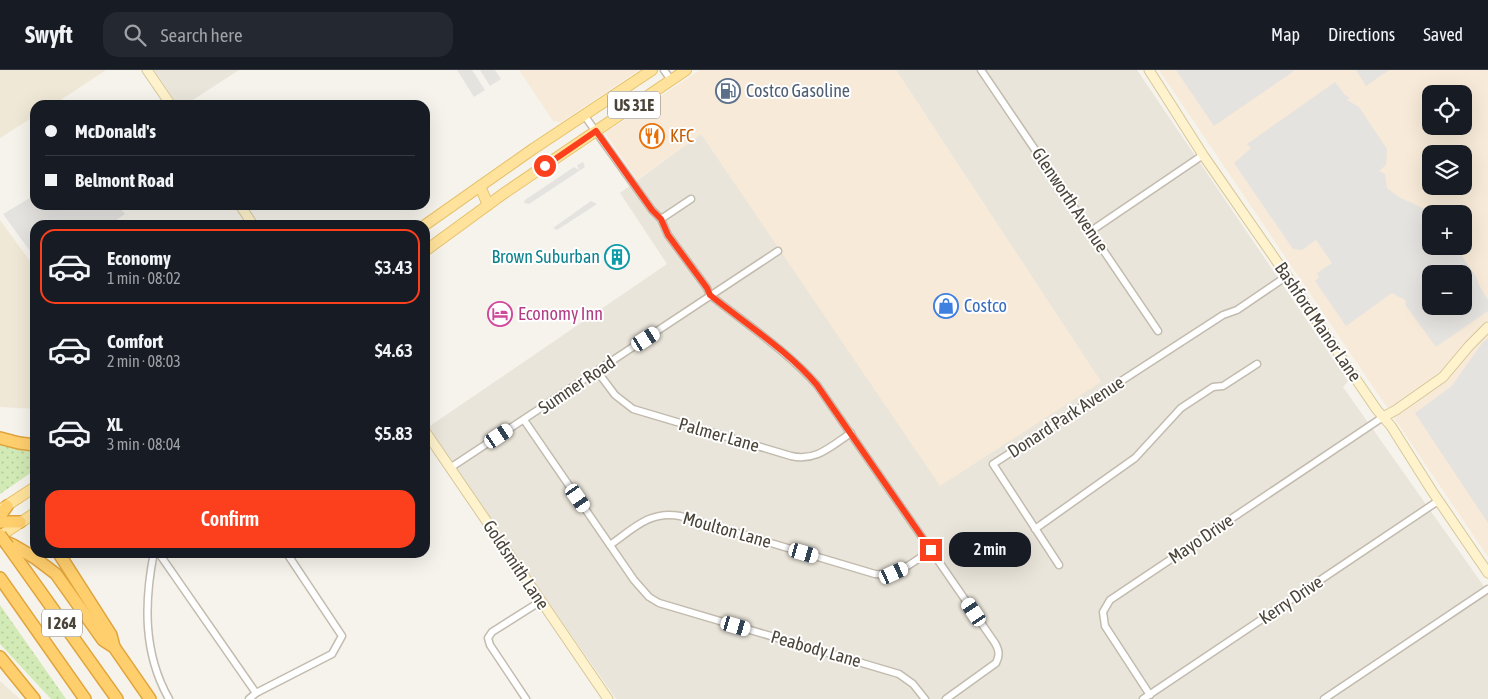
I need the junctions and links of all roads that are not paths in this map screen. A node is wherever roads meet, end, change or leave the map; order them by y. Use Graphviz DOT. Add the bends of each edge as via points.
graph roads {
  1 [pos="147,70"];
  2 [pos="652,70"];
  3 [pos="664,70"];
  4 [pos="686,70"];
  5 [pos="982,70"];
  6 [pos="1149,70"];
  7 [pos="671,80"];
  8 [pos="168,100"];
  9 [pos="584,115"];
  10 [pos="596,131"];
  11 [pos="1203,155"];
  12 [pos="480,186"];
  13 [pos="690,199"];
  14 [pos="488,206"];
  15 [pos="661,219"];
  16 [pos="430,221"];
  17 [pos="1091,231"];
  18 [pos="430,247"];
  19 [pos="778,251"];
  20 [pos="1287,276"];
  21 [pos="710,295"];
  22 [pos="1488,327"];
  23 [pos="1158,331"];
  24 [pos="1257,364"];
  25 [pos="597,371"];
  26 [pos="1383,417"];
  27 [pos="524,420"];
  28 [pos="851,433"];
  29 [pos="0,438"];
  30 [pos="430,438"];
  31 [pos="30,444"];
  32 [pos="450,468"];
  33 [pos="30,490"];
  34 [pos="1438,501"];
  35 [pos="4,508"];
  36 [pos="0,516"];
  37 [pos="30,516"];
  38 [pos="0,522"];
  39 [pos="20,522"];
  40 [pos="1035,529"];
  41 [pos="2,539"];
  42 [pos="610,545"];
  43 [pos="931,550"];
  44 [pos="30,555"];
  45 [pos="36,558"];
  46 [pos="62,558"];
  47 [pos="155,558"];
  48 [pos="160,558"];
  49 [pos="290,558"];
  50 [pos="1059,565"];
  51 [pos="1488,573"];
  52 [pos="0,578"];
  53 [pos="1488,589"];
  54 [pos="541,601"];
  55 [pos="114,647"];
  56 [pos="0,657"];
  57 [pos="0,670"];
  58 [pos="256,693"];
  59 [pos="1150,695"];
  60 [pos="27,699"];
  61 [pos="34,699"];
  62 [pos="85,699"];
  63 [pos="117,699"];
  64 [pos="150,699"];
  65 [pos="169,699"];
  66 [pos="249,699"];
  67 [pos="526,699"];
  68 [pos="608,699"];
  69 [pos="925,699"];
  70 [pos="946,699"];
  71 [pos="1143,699"];
  72 [pos="1324,699"];
  1 -- 8 [label="street"];
  2 -- 9 [label="main road, US 31E"];
  3 -- 7 [label="street"];
  4 -- 7 [label="main road, US 31E"];
  5 -- 17 [label="street, Glenworth Avenue"];
  6 -- 11 [label="street, Bashford Manor Lane"];
  7 -- 10 [label="main road, US 31E"];
  9 -- 10 [label="street"];
  9 -- 12 [label="main road, US 31E"];
  10 -- 14 [label="main road, US 31E"];
  10 -- 15 [label="street"];
  11 -- 17 [label="street"];
  11 -- 20 [label="street, Bashford Manor Lane"];
  12 -- 14 [label="main road"];
  12 -- 16 [label="main road, US 31E"];
  13 -- 15 [label="street"];
  14 -- 18 [label="main road, US 31E"];
  15 -- 21 [label="street" via="668,235"];
  17 -- 23 [label="street, Glenworth Avenue"];
  19 -- 21 [label="street, Sumner Road"];
  20 -- 26 [label="street, Bashford Manor Lane"];
  20 -- 40 [label="street, Donard Park Avenue" via="993,464"];
  21 -- 25 [label="street, Sumner Road"];
  21 -- 28 [label="street" via="807,374"];
  22 -- 26 [label="street" via="1443,378"];
  24 -- 40 [label="street" via="1223,386 1212,387 1181,408 1135,458"];
  25 -- 27 [label="street, Sumner Road"];
  25 -- 28 [label="street, Palmer Lane" via="615,395 639,412 792,456 814,456"];
  26 -- 34 [label="street, Bashford Manor Lane"];
  26 -- 59 [label="street, Mayo Drive" via="1110,600 1103,612 1105,626"];
  27 -- 32 [label="street, Sumner Road"];
  27 -- 42 [label="street, Peabody Lane"];
  28 -- 43 [label="street"];
  29 -- 31 [label="highway"];
  30 -- 32 [label="street, Goldsmith Lane"];
  32 -- 54 [label="street, Goldsmith Lane"];
  33 -- 35 [label="main road"];
  34 -- 51 [label="street, Bashford Manor Lane"];
  34 -- 59 [label="street, Kerry Drive"];
  35 -- 36 [label="highway"];
  37 -- 39 [label="main road"];
  38 -- 39 [label="highway"];
  39 -- 41 [label="main road"];
  40 -- 50 [label="street"];
  41 -- 44 [label="highway"];
  41 -- 63 [label="highway, I 264"];
  42 -- 43 [label="street, Moulton Lane" via="646,520 666,514 875,574 894,573"];
  42 -- 69 [label="street, Peabody Lane" via="641,590 659,603 899,674 914,684"];
  43 -- 70 [label="street" via="998,650 998,659 993,666"];
  45 -- 55 [label="highway" via="56,574 103,640"];
  46 -- 55 [label="highway" via="111,635"];
  47 -- 65 [label="street" via="148,586 148,633 155,670"];
  48 -- 58 [label="street"];
  49 -- 58 [label="street" via="342,636 332,654"];
  52 -- 62 [label="highway, I 264"];
  53 -- 72 [label="street"];
  54 -- 67 [label="street" via="492,632 488,638"];
  54 -- 68 [label="street, Goldsmith Lane"];
  55 -- 64 [label="highway"];
  56 -- 61 [label="highway"];
  57 -- 60 [label="highway"];
  58 -- 66 [label="street"];
  59 -- 71 [label="street, Kerry Drive"];
}
